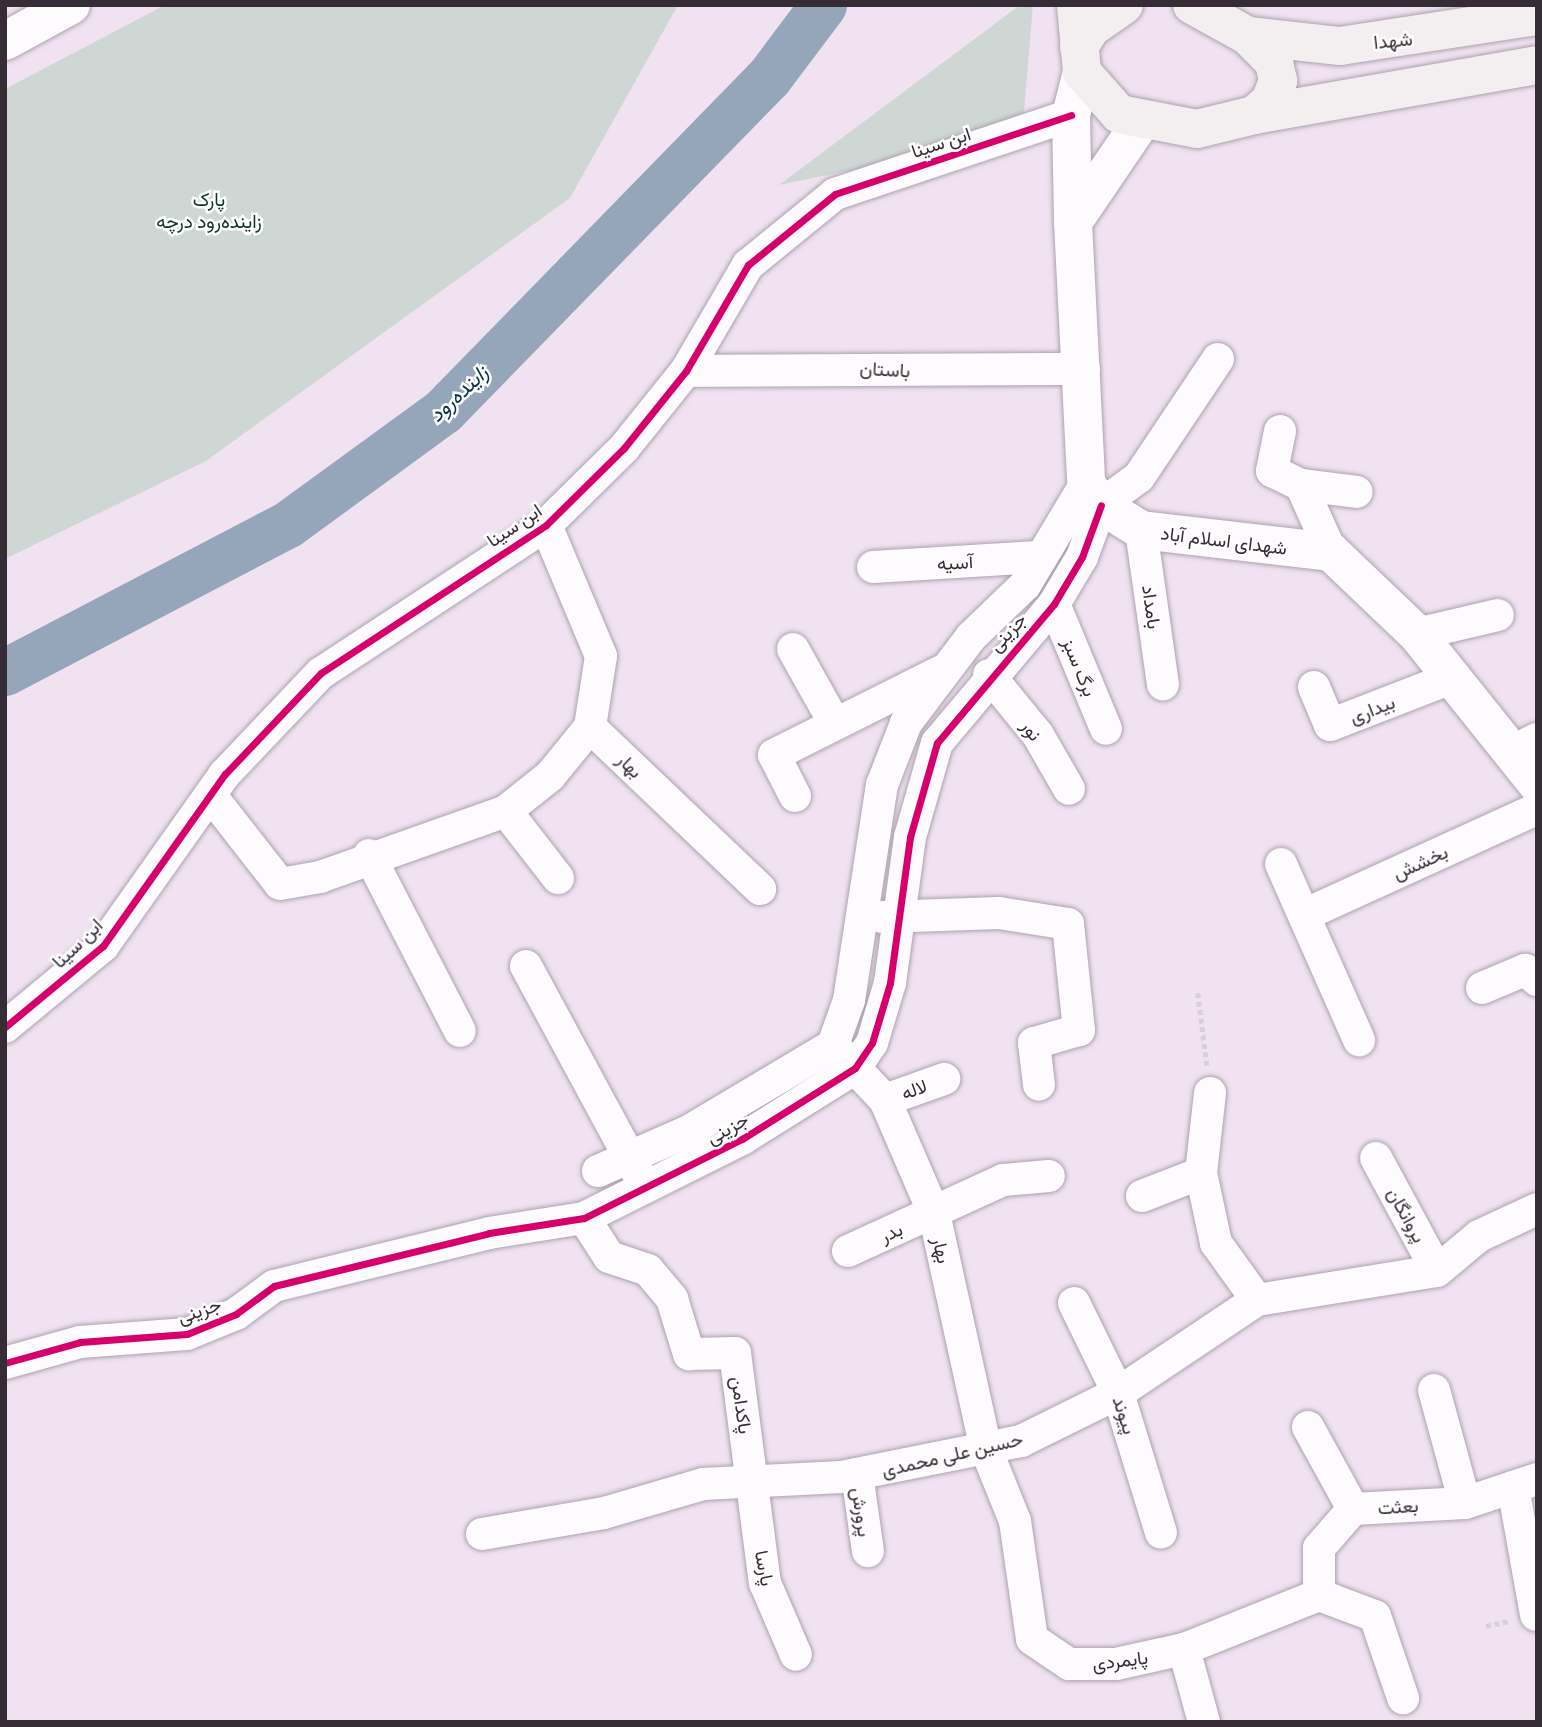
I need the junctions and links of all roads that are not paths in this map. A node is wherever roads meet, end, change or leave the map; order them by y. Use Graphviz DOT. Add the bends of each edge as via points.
graph roads {
  1 [pos="71,5"];
  2 [pos="1076,5"];
  3 [pos="1124,5"];
  4 [pos="1192,5"];
  5 [pos="1537,16"];
  6 [pos="1248,36"];
  7 [pos="5,41"];
  8 [pos="1081,60"];
  9 [pos="1537,65"];
  10 [pos="1071,115"];
  11 [pos="1254,116"];
  12 [pos="1141,122"];
  13 [pos="1073,222"];
  14 [pos="1218,359"];
  15 [pos="1083,369"];
  16 [pos="686,371"];
  17 [pos="1280,431"];
  18 [pos="1301,485"];
  19 [pos="1357,492"];
  20 [pos="1093,494"];
  21 [pos="546,525"];
  22 [pos="1141,530"];
  23 [pos="1331,552"];
  24 [pos="1038,557"];
  25 [pos="873,567"];
  26 [pos="1054,604"];
  27 [pos="1498,615"];
  28 [pos="1417,634"];
  29 [pos="793,649"];
  30 [pos="944,670"];
  31 [pos="989,675"];
  32 [pos="1451,678"];
  33 [pos="1163,684"];
  34 [pos="1314,687"];
  35 [pos="834,722"];
  36 [pos="590,727"];
  37 [pos="1105,729"];
  38 [pos="1523,746"];
  39 [pos="1537,784"];
  40 [pos="882,785"];
  41 [pos="1069,789"];
  42 [pos="919,795"];
  43 [pos="794,796"];
  44 [pos="212,797"];
  45 [pos="1537,809"];
  46 [pos="506,811"];
  47 [pos="369,855"];
  48 [pos="1281,864"];
  49 [pos="558,878"];
  50 [pos="760,889"];
  51 [pos="1304,915"];
  52 [pos="864,916"];
  53 [pos="902,917"];
  54 [pos="526,966"];
  55 [pos="1537,980"];
  56 [pos="1482,988"];
  57 [pos="5,1027"];
  58 [pos="460,1031"];
  59 [pos="1359,1040"];
  60 [pos="833,1045"];
  61 [pos="855,1068"];
  62 [pos="944,1079"];
  63 [pos="1039,1085"];
  64 [pos="1210,1093"];
  65 [pos="885,1100"];
  66 [pos="631,1156"];
  67 [pos="1376,1158"];
  68 [pos="598,1171"];
  69 [pos="1201,1173"];
  70 [pos="1049,1176"];
  71 [pos="646,1189"];
  72 [pos="1142,1196"];
  73 [pos="1537,1209"];
  74 [pos="934,1213"];
  75 [pos="584,1218"];
  76 [pos="848,1251"];
  77 [pos="1437,1271"];
  78 [pos="1257,1300"];
  79 [pos="1074,1303"];
  80 [pos="5,1363"];
  81 [pos="1434,1391"];
  82 [pos="1118,1392"];
  83 [pos="1308,1427"];
  84 [pos="986,1449"];
  85 [pos="857,1474"];
  86 [pos="753,1477"];
  87 [pos="1525,1483"];
  88 [pos="1465,1503"];
  89 [pos="1353,1509"];
  90 [pos="1161,1533"];
  91 [pos="482,1534"];
  92 [pos="868,1551"];
  93 [pos="1319,1595"];
  94 [pos="1536,1615"];
  95 [pos="1184,1649"];
  96 [pos="796,1655"];
  97 [pos="1403,1698"];
  98 [pos="1204,1722"];
  1 -- 7 [label="street"];
  2 -- 8 [label="main road"];
  3 -- 8 [label="main road" via="1091,28"];
  4 -- 6 [label="main road"];
  5 -- 6 [label="main road, شهدا" via="1340,46"];
  6 -- 11 [label="main road" via="1265,49 1278,81 1270,101"];
  8 -- 10 [label="street"];
  8 -- 12 [label="main road" via="1119,114"];
  9 -- 11 [label="main road"];
  10 -- 13 [label="street"];
  10 -- 16 [label="street, ابن سینا" via="835,194 748,264"];
  11 -- 12 [label="main road" via="1197,129"];
  12 -- 13 [label="street"];
  13 -- 15 [label="street"];
  14 -- 20 [label="street" via="1139,477"];
  15 -- 16 [label="street, باستان"];
  15 -- 20 [label="street"];
  16 -- 21 [label="street, ابن سینا" via="624,448"];
  17 -- 18 [label="street" via="1272,471"];
  18 -- 19 [label="street"];
  18 -- 23 [label="street"];
  20 -- 22 [label="street, شهدای اسلام آباد"];
  20 -- 24 [label="street"];
  20 -- 26 [label="street, جزینی" via="1082,557"];
  21 -- 36 [label="street" via="601,656"];
  21 -- 44 [label="street, ابن سینا" via="321,673 225,774"];
  22 -- 23 [label="street, شهدای اسلام آباد"];
  22 -- 33 [label="street, بامداد"];
  23 -- 28 [label="street"];
  24 -- 25 [label="street, آسیه"];
  24 -- 30 [label="street" via="1025,585"];
  26 -- 31 [label="street, جزینی"];
  26 -- 37 [label="street, برگ سبز"];
  27 -- 28 [label="street"];
  28 -- 32 [label="street"];
  29 -- 35 [label="street"];
  30 -- 35 [label="street"];
  30 -- 40 [label="street" via="906,723"];
  31 -- 41 [label="street, نور" via="1038,735"];
  31 -- 42 [label="street, جزینی" via="937,743"];
  32 -- 34 [label="street, بیداری" via="1330,725"];
  32 -- 38 [label="street"];
  35 -- 43 [label="street" via="774,755"];
  36 -- 46 [label="street" via="550,776"];
  36 -- 50 [label="street, بهار"];
  38 -- 39 [label="street"];
  40 -- 42 [label="street"];
  40 -- 52 [label="street"];
  42 -- 53 [label="street, جزینی"];
  44 -- 47 [label="street" via="280,884 320,877"];
  44 -- 57 [label="street, ابن سینا" via="103,946"];
  45 -- 51 [label="street, بخشش"];
  46 -- 47 [label="street"];
  46 -- 49 [label="street"];
  47 -- 58 [label="street"];
  48 -- 51 [label="street"];
  51 -- 59 [label="street"];
  52 -- 53 [label="street"];
  52 -- 60 [label="street" via="849,1000"];
  53 -- 61 [label="street, جزینی" via="872,1043"];
  53 -- 63 [label="street" via="999,913 1068,924 1079,1030 1034,1043"];
  54 -- 66 [label="street"];
  55 -- 56 [label="street" via="1525,970"];
  60 -- 61 [label="street, بهار"];
  60 -- 66 [label="street" via="689,1131"];
  61 -- 65 [label="street, بهار"];
  61 -- 71 [label="street, جزینی"];
  62 -- 65 [label="street, لاله"];
  64 -- 69 [label="street"];
  65 -- 74 [label="street, بهار"];
  66 -- 68 [label="street"];
  66 -- 71 [label="street"];
  67 -- 77 [label="street, پروانگان"];
  69 -- 72 [label="street"];
  69 -- 78 [label="street" via="1216,1243"];
  70 -- 74 [label="street, بدر" via="1003,1180"];
  71 -- 75 [label="street, جزینی"];
  73 -- 77 [label="street" via="1479,1236"];
  74 -- 76 [label="street, بدر"];
  74 -- 84 [label="street, بهار"];
  75 -- 80 [label="street, جزینی" via="489,1233 274,1286 236,1314 187,1334 80,1342"];
  75 -- 86 [label="street, پاکدامن" via="608,1257 648,1270 673,1299 689,1354 735,1353"];
  77 -- 78 [label="street, حسین علی محمدی"];
  78 -- 82 [label="street, حسین علی محمدی"];
  79 -- 82 [label="street, پیوند"];
  81 -- 88 [label="street"];
  82 -- 84 [label="street, حسین علی محمدی" via="1021,1441"];
  82 -- 90 [label="street, پیوند"];
  83 -- 89 [label="street"];
  84 -- 85 [label="street, حسین علی محمدی"];
  84 -- 95 [label="street, پایمردی" via="1015,1521 1031,1639 1069,1664 1116,1664"];
  85 -- 86 [label="street, حسین علی محمدی"];
  85 -- 92 [label="street, پرورش"];
  86 -- 91 [label="street, حسین علی محمدی"];
  86 -- 96 [label="street, پارسا" via="765,1583"];
  87 -- 88 [label="street, بعثت"];
  87 -- 94 [label="street"];
  88 -- 89 [label="street, بعثت"];
  89 -- 93 [label="street, بعثت" via="1319,1548"];
  93 -- 95 [label="street, پایمردی"];
  93 -- 97 [label="street" via="1375,1616"];
  95 -- 98 [label="street"];
}
